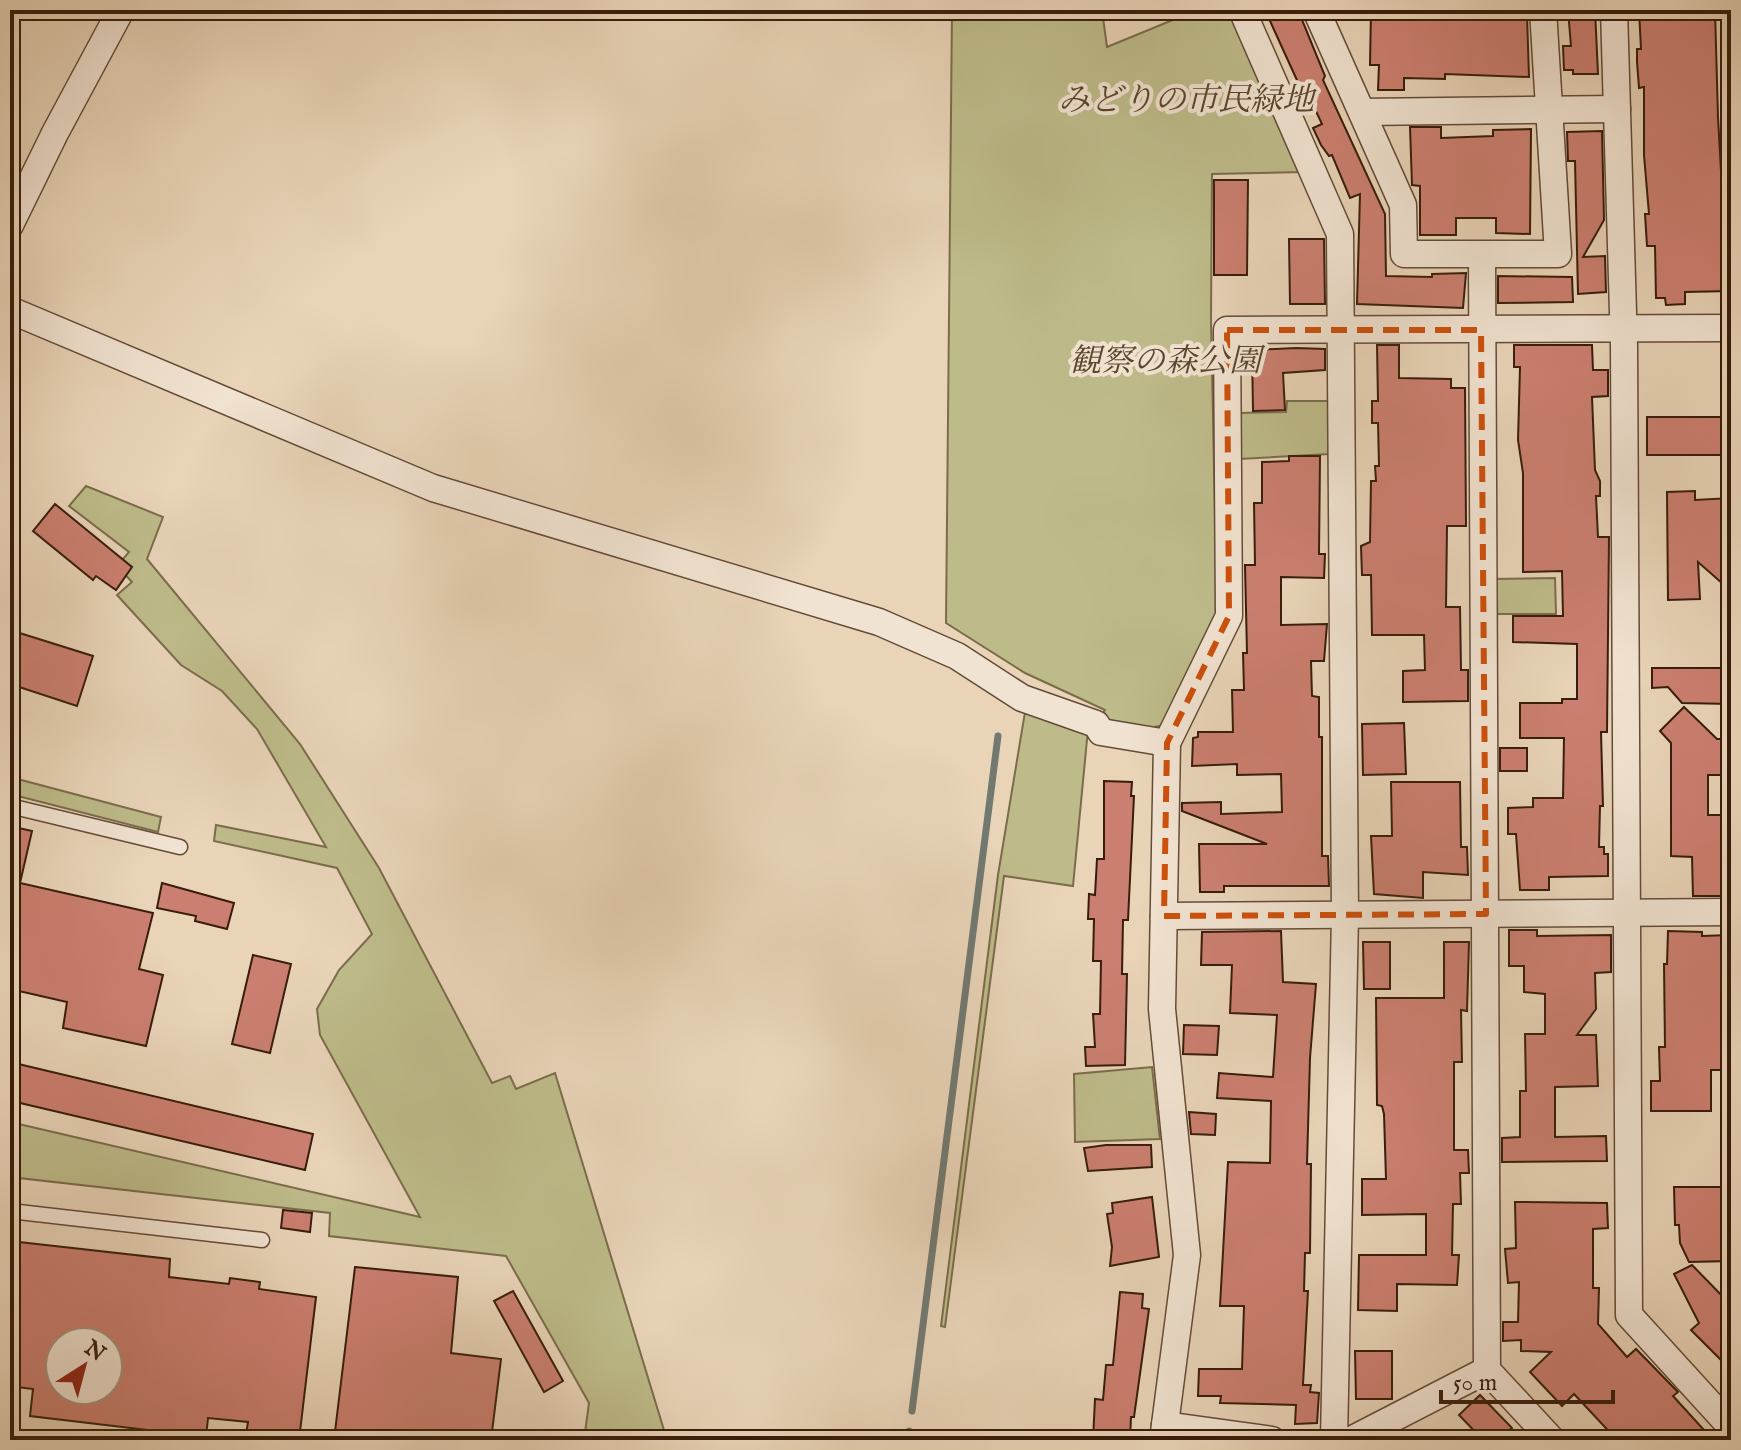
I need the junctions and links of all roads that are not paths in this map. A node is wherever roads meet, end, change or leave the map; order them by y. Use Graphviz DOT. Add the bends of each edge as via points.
graph roads {
  1 [pos="121,10"];
  2 [pos="1242,10"];
  3 [pos="1316,10"];
  4 [pos="1543,10"];
  5 [pos="1614,10"];
  6 [pos="1550,109"];
  7 [pos="1617,109"];
  8 [pos="1362,112"];
  9 [pos="10,225"];
  10 [pos="1482,256"];
  11 [pos="10,310"];
  12 [pos="1731,328"];
  13 [pos="1341,330"];
  14 [pos="1481,330"];
  15 [pos="1624,330"];
  16 [pos="1167,743"];
  17 [pos="10,806"];
  18 [pos="180,847"];
  19 [pos="1627,912"];
  20 [pos="1731,912"];
  21 [pos="1486,914"];
  22 [pos="1345,915"];
  23 [pos="1164,916"];
  24 [pos="10,1211"];
  25 [pos="262,1240"];
  26 [pos="1487,1370"];
  27 [pos="1731,1427"];
  28 [pos="1164,1432"];
  29 [pos="1272,1440"];
  30 [pos="1334,1440"];
  31 [pos="1351,1440"];
  32 [pos="1552,1440"];
  1 -- 9 [label="street"];
  2 -- 13 [label="street" via="1340,234"];
  3 -- 8 [label="street"];
  4 -- 6 [label="street"];
  5 -- 7 [label="street"];
  6 -- 7 [label="street"];
  6 -- 8 [label="street"];
  6 -- 10 [label="street" via="1558,254"];
  7 -- 15 [label="street"];
  8 -- 10 [label="street" via="1403,205 1404,254"];
  10 -- 14 [label="street"];
  11 -- 16 [label="street" via="433,488 879,622 957,656 1022,698 1096,724 1101,732"];
  12 -- 15 [label="street"];
  13 -- 14 [label="street"];
  13 -- 16 [label="street" via="1227,330 1229,616"];
  13 -- 22 [label="street"];
  14 -- 15 [label="street"];
  14 -- 21 [label="street"];
  15 -- 19 [label="street"];
  16 -- 23 [label="street"];
  17 -- 18 [label="lane"];
  19 -- 20 [label="street"];
  19 -- 21 [label="street"];
  19 -- 27 [label="street" via="1629,1315"];
  21 -- 22 [label="street"];
  21 -- 26 [label="street"];
  22 -- 23 [label="street"];
  22 -- 30 [label="street"];
  23 -- 28 [label="street" via="1162,1009 1187,1255"];
  24 -- 25 [label="lane"];
  26 -- 31 [label="street"];
  26 -- 32 [label="street"];
  28 -- 29 [label="street"];
}
